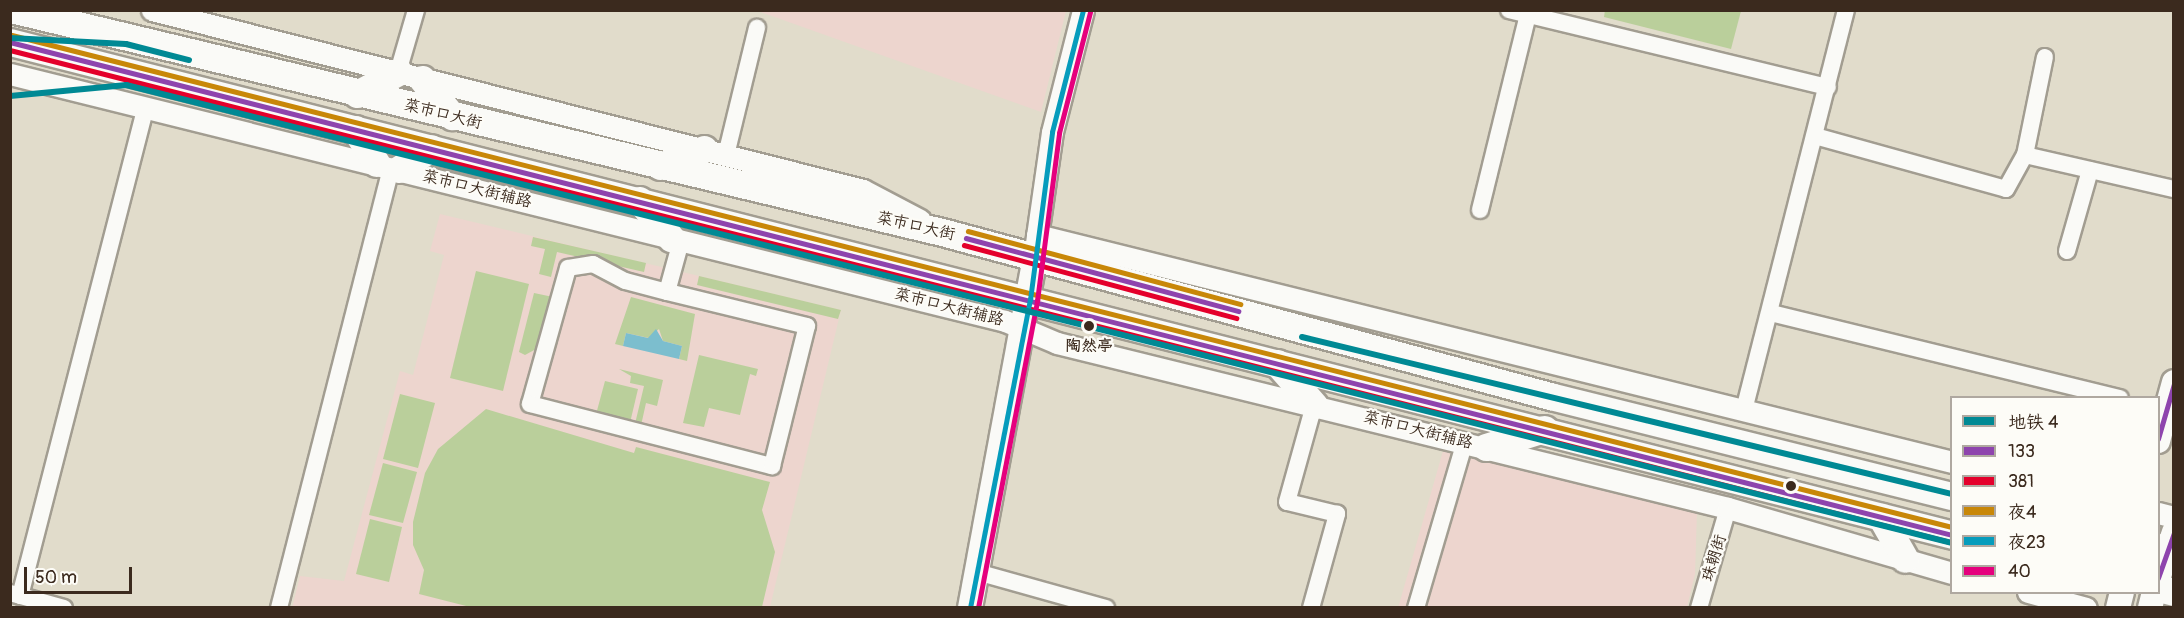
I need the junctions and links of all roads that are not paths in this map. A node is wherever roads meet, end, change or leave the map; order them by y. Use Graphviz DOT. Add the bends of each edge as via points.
graph roads {
  1 [pos="15,10"];
  2 [pos="152,10"];
  3 [pos="416,10"];
  4 [pos="1083,10"];
  5 [pos="1509,10"];
  6 [pos="1846,10"];
  7 [pos="1528,15"];
  8 [pos="757,28"];
  9 [pos="10,42"];
  10 [pos="2045,57"];
  11 [pos="10,74"];
  12 [pos="410,75"];
  13 [pos="1828,87"];
  14 [pos="357,94"];
  15 [pos="146,106"];
  16 [pos="452,116"];
  17 [pos="355,129"];
  18 [pos="1815,136"];
  19 [pos="431,148"];
  20 [pos="715,152"];
  21 [pos="2025,155"];
  22 [pos="389,166"];
  23 [pos="660,166"];
  24 [pos="2090,170"];
  25 [pos="2174,189"];
  26 [pos="639,200"];
  27 [pos="1480,210"];
  28 [pos="942,232"];
  29 [pos="676,239"];
  30 [pos="1036,246"];
  31 [pos="2067,251"];
  32 [pos="667,292"];
  33 [pos="1028,313"];
  34 [pos="1771,314"];
  35 [pos="1277,363"];
  36 [pos="2174,382"];
  37 [pos="2112,396"];
  38 [pos="1314,405"];
  39 [pos="2163,408"];
  40 [pos="1744,410"];
  41 [pos="2160,428"];
  42 [pos="1544,429"];
  43 [pos="1476,445"];
  44 [pos="1950,462"];
  45 [pos="1950,495"];
  46 [pos="1728,508"];
  47 [pos="1881,517"];
  48 [pos="1950,534"];
  49 [pos="2169,545"];
  50 [pos="1905,559"];
  51 [pos="977,572"];
  52 [pos="1950,572"];
  53 [pos="2160,573"];
  54 [pos="2035,594"];
  55 [pos="16,595"];
  56 [pos="64,608"];
  57 [pos="279,608"];
  58 [pos="970,608"];
  59 [pos="1106,608"];
  60 [pos="1311,608"];
  61 [pos="1416,608"];
  62 [pos="1699,608"];
  63 [pos="2086,608"];
  1 -- 14 [label="main road, 菜市口大街"];
  2 -- 12 [label="street"];
  3 -- 12 [label="street"];
  4 -- 30 [label="street" via="1052,132"];
  5 -- 7 [label="street"];
  6 -- 13 [label="street"];
  7 -- 13 [label="street"];
  7 -- 27 [label="street"];
  8 -- 20 [label="street"];
  9 -- 17 [label="main road"];
  10 -- 21 [label="street"];
  11 -- 15 [label="street, 菜市口大街辅路"];
  12 -- 14 [label="main road"];
  12 -- 16 [label="main road"];
  12 -- 20 [label="street"];
  13 -- 18 [label="street"];
  14 -- 16 [label="main road, 菜市口大街"];
  15 -- 22 [label="street, 菜市口大街辅路"];
  15 -- 55 [label="street"];
  16 -- 23 [label="main road, 菜市口大街"];
  17 -- 19 [label="main road"];
  17 -- 22 [label="main road"];
  18 -- 21 [label="street" via="2006,189"];
  18 -- 34 [label="street"];
  19 -- 22 [label="main road"];
  19 -- 26 [label="main road"];
  20 -- 23 [label="main road"];
  20 -- 28 [label="street" via="863,190"];
  21 -- 24 [label="street"];
  22 -- 29 [label="street, 菜市口大街辅路"];
  22 -- 57 [label="street"];
  23 -- 28 [label="main road, 菜市口大街"];
  24 -- 25 [label="street"];
  24 -- 31 [label="street"];
  26 -- 29 [label="main road"];
  26 -- 33 [label="main road"];
  28 -- 30 [label="main road, 菜市口大街"];
  29 -- 32 [label="street"];
  29 -- 33 [label="street, 菜市口大街辅路"];
  30 -- 33 [label="main road"];
  30 -- 40 [label="street"];
  30 -- 45 [label="main road, 菜市口大街" via="1550,396"];
  32 -- 32 [label="street" via="807,326 772,466 530,404 568,268 592,264 626,281"];
  33 -- 35 [label="main road"];
  33 -- 38 [label="street, 菜市口大街辅路" via="1057,343"];
  33 -- 51 [label="main road"];
  34 -- 37 [label="street"];
  34 -- 40 [label="street"];
  35 -- 38 [label="main road"];
  35 -- 42 [label="main road"];
  36 -- 39 [label="main road"];
  38 -- 43 [label="street, 菜市口大街辅路"];
  38 -- 60 [label="street" via="1287,502 1337,514"];
  39 -- 41 [label="main road"];
  40 -- 44 [label="street"];
  42 -- 43 [label="main road"];
  42 -- 47 [label="main road"];
  43 -- 46 [label="street, 菜市口大街辅路"];
  43 -- 61 [label="street"];
  46 -- 50 [label="street, 菜市口大街辅路"];
  46 -- 62 [label="street, 珠朝街"];
  47 -- 48 [label="main road"];
  47 -- 50 [label="main road"];
  49 -- 53 [label="main road"];
  50 -- 52 [label="street, 菜市口大街辅路"];
  51 -- 58 [label="main road"];
  51 -- 59 [label="street"];
  54 -- 63 [label="street"];
  55 -- 56 [label="street"];
}
